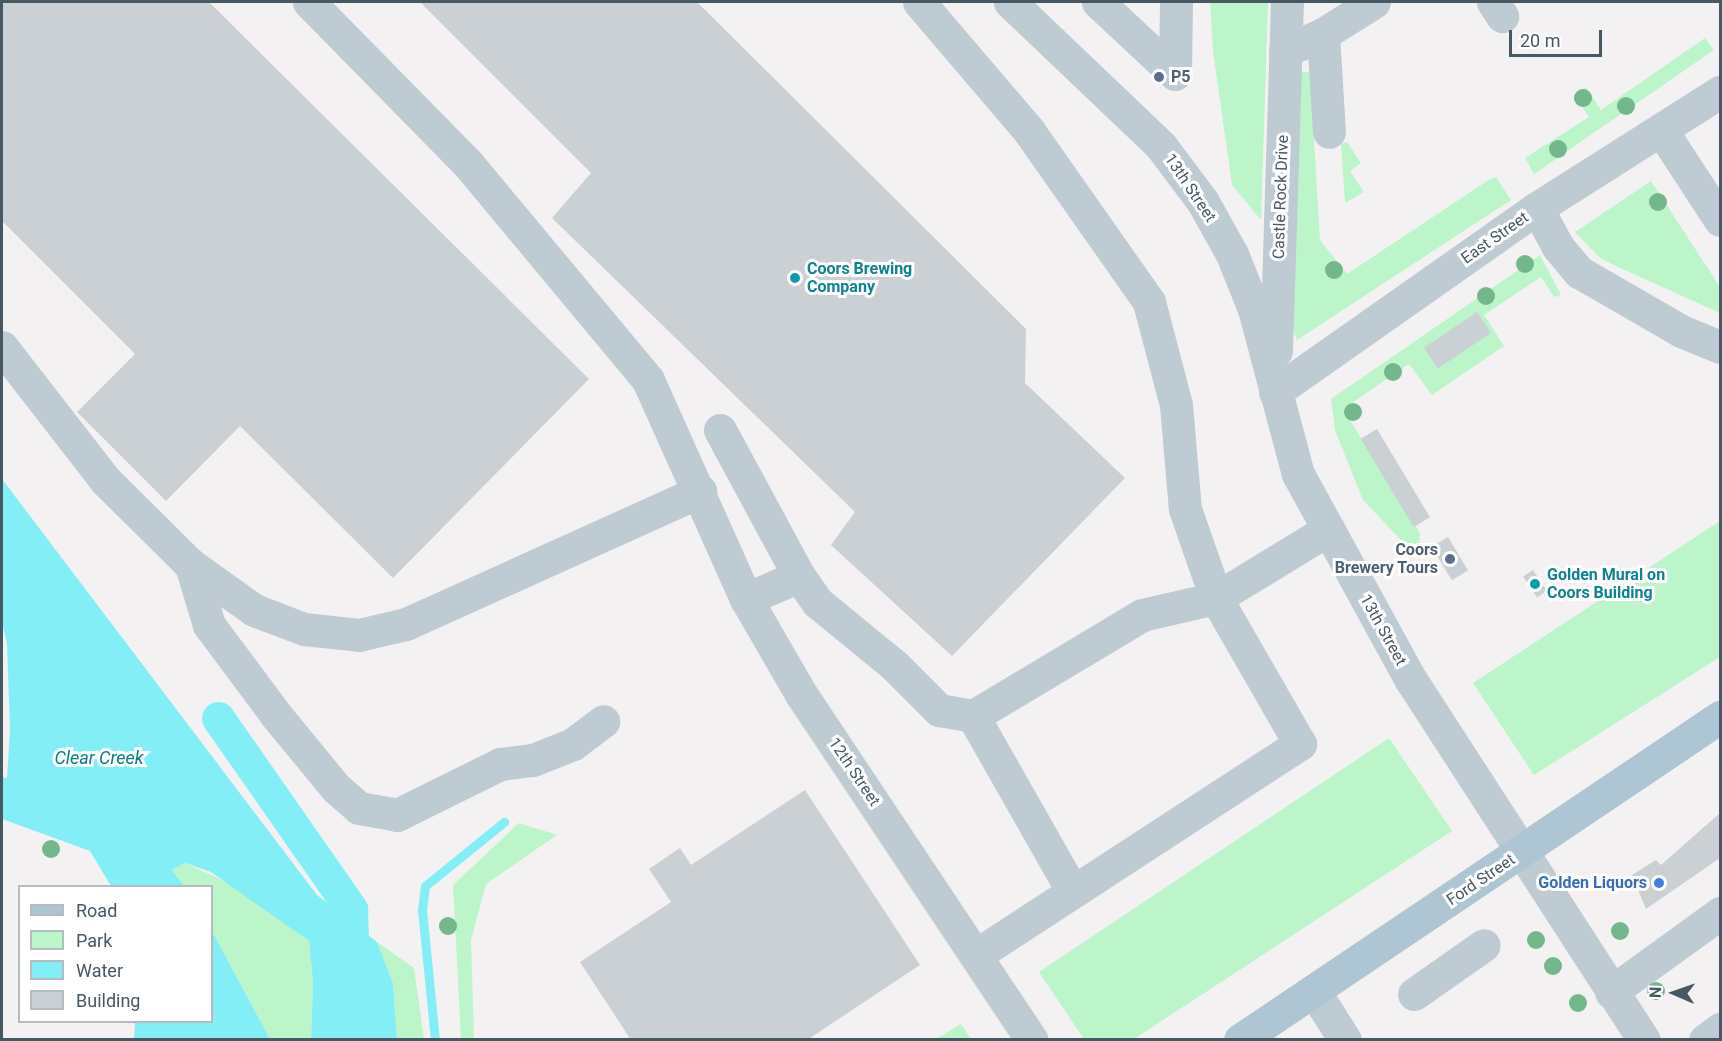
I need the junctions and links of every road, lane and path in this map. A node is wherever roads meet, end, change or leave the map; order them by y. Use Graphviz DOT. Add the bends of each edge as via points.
graph roads {
  1 [pos="309,2"];
  2 [pos="919,2"];
  3 [pos="1010,2"];
  4 [pos="1098,2"];
  5 [pos="1176,2"];
  6 [pos="1287,2"];
  7 [pos="1374,2"];
  8 [pos="1323,34"];
  9 [pos="1285,51"];
  10 [pos="1720,92"];
  11 [pos="1662,130"];
  12 [pos="1329,132"];
  13 [pos="1537,208"];
  14 [pos="1720,220"];
  15 [pos="2,347"];
  16 [pos="1720,347"];
  17 [pos="1275,392"];
  18 [pos="720,430"];
  19 [pos="700,491"];
  20 [pos="1329,529"];
  21 [pos="191,565"];
  22 [pos="799,576"];
  23 [pos="1216,598"];
  24 [pos="746,599"];
  25 [pos="973,716"];
  26 [pos="1720,717"];
  27 [pos="603,721"];
  28 [pos="1520,854"];
  29 [pos="1073,892"];
  30 [pos="1720,913"];
  31 [pos="1484,945"];
  32 [pos="976,955"];
  33 [pos="1314,991"];
  34 [pos="1611,992"];
  35 [pos="1414,994"];
  36 [pos="1720,1029"];
  37 [pos="1252,1036"];
  38 [pos="1032,1040"];
  39 [pos="1345,1040"];
  40 [pos="1644,1040"];
  41 [pos="1705,1040"];
  1 -- 19 [label="street, 12th Street" via="469,165 648,380"];
  2 -- 23 [label="street" via="1029,131 1149,302 1176,405 1185,509"];
  3 -- 17 [label="street, 13th Street" via="1161,146 1203,202 1232,254 1254,309"];
  4 -- 5 [label="street" via="1175,74"];
  6 -- 9 [label="street, Castle Rock Drive"];
  7 -- 8 [label="street"];
  8 -- 9 [label="street"];
  8 -- 12 [label="street"];
  9 -- 17 [label="street, Castle Rock Drive"];
  10 -- 11 [label="street, East Street"];
  11 -- 13 [label="street, East Street"];
  11 -- 14 [label="street"];
  13 -- 16 [label="street" via="1557,247 1579,272 1681,331"];
  13 -- 17 [label="street, East Street"];
  15 -- 21 [label="street" via="106,480"];
  17 -- 20 [label="street, 13th Street" via="1298,474"];
  18 -- 22 [label="street"];
  19 -- 21 [label="street" via="406,624 359,635 304,628 254,610"];
  19 -- 24 [label="street, 12th Street"];
  20 -- 23 [label="street"];
  20 -- 28 [label="street, 13th Street" via="1411,680"];
  21 -- 27 [label="street" via="209,625 276,716 336,788 359,808 397,815 500,764 533,760 573,744"];
  22 -- 24 [label="street"];
  22 -- 25 [label="street" via="817,602 894,665 939,710"];
  23 -- 25 [label="street" via="1142,615"];
  23 -- 29 [label="street" via="1300,744"];
  24 -- 32 [label="street, 12th Street" via="801,694"];
  25 -- 29 [label="street"];
  26 -- 28 [label="main road, Ford Street"];
  28 -- 33 [label="main road, Ford Street"];
  28 -- 34 [label="street, 13th Street"];
  29 -- 32 [label="street"];
  30 -- 34 [label="street"];
  31 -- 35 [label="street"];
  32 -- 38 [label="street, 12th Street"];
  33 -- 37 [label="main road, Ford Street"];
  33 -- 39 [label="street"];
  34 -- 40 [label="street, 13th Street"];
  36 -- 41 [label="street"];
}
